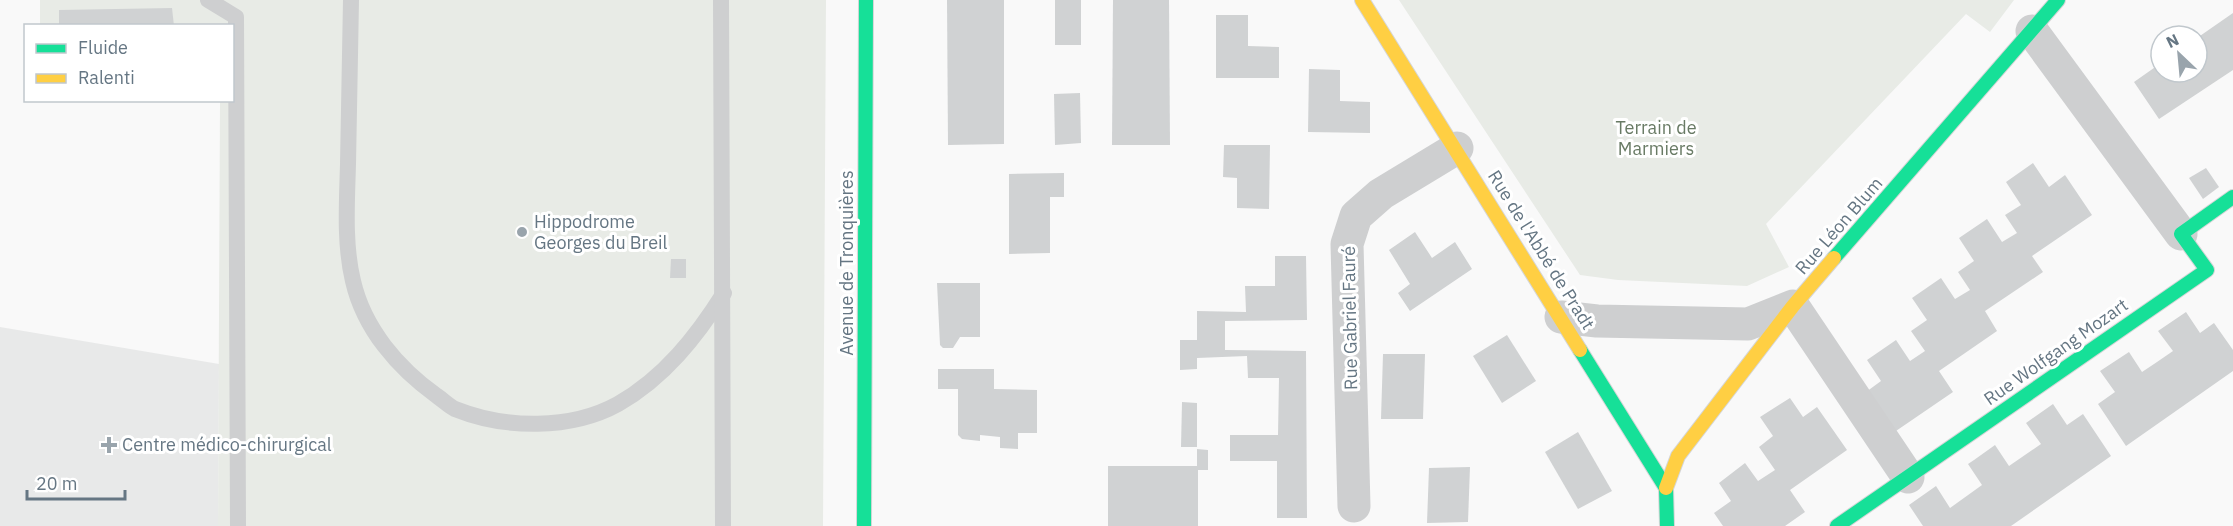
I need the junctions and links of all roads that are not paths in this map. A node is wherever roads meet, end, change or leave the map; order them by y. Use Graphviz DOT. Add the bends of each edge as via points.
graph roads {
  1 [pos="208,0"];
  2 [pos="351,0"];
  3 [pos="721,0"];
  4 [pos="866,0"];
  5 [pos="1362,0"];
  6 [pos="2058,0"];
  7 [pos="2032,31"];
  8 [pos="1457,148"];
  9 [pos="2233,198"];
  10 [pos="2181,234"];
  11 [pos="724,293"];
  12 [pos="1793,306"];
  13 [pos="1561,317"];
  14 [pos="1908,477"];
  15 [pos="1666,488"];
  16 [pos="1354,506"];
  17 [pos="238,526"];
  18 [pos="723,526"];
  19 [pos="864,526"];
  20 [pos="1667,526"];
  21 [pos="1837,526"];
  1 -- 17 [label="lane" via="236,17"];
  2 -- 11 [label="lane" via="347,212 353,281 365,318 389,353 421,385 454,409 511,423 575,422 618,404 668,366 702,328"];
  3 -- 11 [label="lane"];
  4 -- 19 [label="street, Avenue de Tronquières"];
  5 -- 8 [label="street, Rue de l'Abbé de Pradt"];
  6 -- 7 [label="street, Rue Léon Blum"];
  7 -- 10 [label="street"];
  7 -- 12 [label="street, Rue Léon Blum"];
  8 -- 13 [label="street, Rue de l'Abbé de Pradt"];
  8 -- 16 [label="street, Rue Gabriel Fauré" via="1381,194 1356,216 1347,244"];
  9 -- 10 [label="street"];
  10 -- 14 [label="street, Rue Wolfgang Mozart" via="2207,270"];
  11 -- 18 [label="lane"];
  12 -- 13 [label="street" via="1748,324"];
  12 -- 14 [label="street"];
  12 -- 15 [label="street, Rue Léon Blum" via="1678,456"];
  13 -- 15 [label="street, Rue de l'Abbé de Pradt"];
  14 -- 21 [label="street, Rue Wolfgang Mozart"];
  15 -- 20 [label="street"];
}
